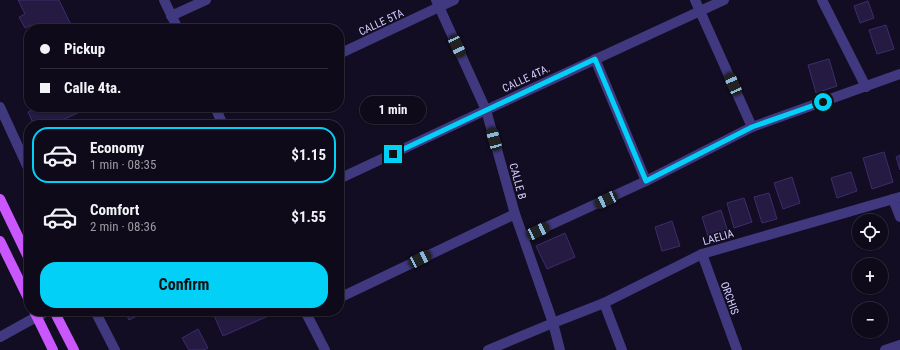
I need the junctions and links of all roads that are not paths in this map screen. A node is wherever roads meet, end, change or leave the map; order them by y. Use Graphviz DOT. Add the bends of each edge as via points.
graph roads {
  1 [pos="164,0"];
  2 [pos="206,0"];
  3 [pos="454,0"];
  4 [pos="695,0"];
  5 [pos="724,0"];
  6 [pos="822,0"];
  7 [pos="438,4"];
  8 [pos="700,11"];
  9 [pos="171,16"];
  10 [pos="175,24"];
  11 [pos="344,51"];
  12 [pos="595,59"];
  13 [pos="900,74"];
  14 [pos="866,87"];
  15 [pos="0,107"];
  16 [pos="486,110"];
  17 [pos="752,127"];
  18 [pos="24,159"];
  19 [pos="344,177"];
  20 [pos="646,181"];
  21 [pos="896,198"];
  22 [pos="0,199"];
  23 [pos="515,214"];
  24 [pos="900,217"];
  25 [pos="524,237"];
  26 [pos="0,241"];
  27 [pos="24,249"];
  28 [pos="702,254"];
  29 [pos="24,290"];
  30 [pos="344,296"];
  31 [pos="604,303"];
  32 [pos="32,316"];
  33 [pos="36,316"];
  34 [pos="57,316"];
  35 [pos="98,316"];
  36 [pos="310,316"];
  37 [pos="553,323"];
  38 [pos="0,337"];
  39 [pos="900,345"];
  40 [pos="53,350"];
  41 [pos="74,350"];
  42 [pos="115,350"];
  43 [pos="324,350"];
  44 [pos="488,350"];
  45 [pos="560,350"];
  46 [pos="622,350"];
  47 [pos="737,350"];
  48 [pos="885,350"];
  1 -- 9 [label="street"];
  2 -- 9 [label="street"];
  3 -- 7 [label="street, CALLE 5TA"];
  4 -- 8 [label="street"];
  5 -- 8 [label="street, CALLE 4TA."];
  6 -- 14 [label="street"];
  7 -- 11 [label="street, CALLE 5TA"];
  7 -- 16 [label="street, CALLE B"];
  8 -- 12 [label="street, CALLE 4TA."];
  8 -- 17 [label="street"];
  9 -- 10 [label="street"];
  12 -- 16 [label="street, CALLE 4TA."];
  12 -- 20 [label="street"];
  13 -- 14 [label="street"];
  14 -- 17 [label="street"];
  15 -- 18 [label="street"];
  16 -- 19 [label="street, CALLE 4TA."];
  16 -- 23 [label="street, CALLE B"];
  17 -- 20 [label="street"];
  20 -- 25 [label="street"];
  21 -- 24 [label="street"];
  21 -- 28 [label="street, LAELIA"];
  22 -- 27 [label="main road"];
  23 -- 25 [label="street, CALLE B"];
  23 -- 30 [label="street"];
  25 -- 37 [label="street, CALLE B"];
  26 -- 29 [label="main road"];
  28 -- 31 [label="street, LAELIA"];
  28 -- 47 [label="street, ORCHIS"];
  31 -- 37 [label="street, LAELIA"];
  31 -- 46 [label="street"];
  32 -- 38 [label="street"];
  33 -- 40 [label="main road"];
  34 -- 41 [label="main road"];
  35 -- 42 [label="street"];
  36 -- 43 [label="street"];
  37 -- 44 [label="street, LAELIA"];
  37 -- 45 [label="street, CALLE B"];
  39 -- 48 [label="street"];
}
